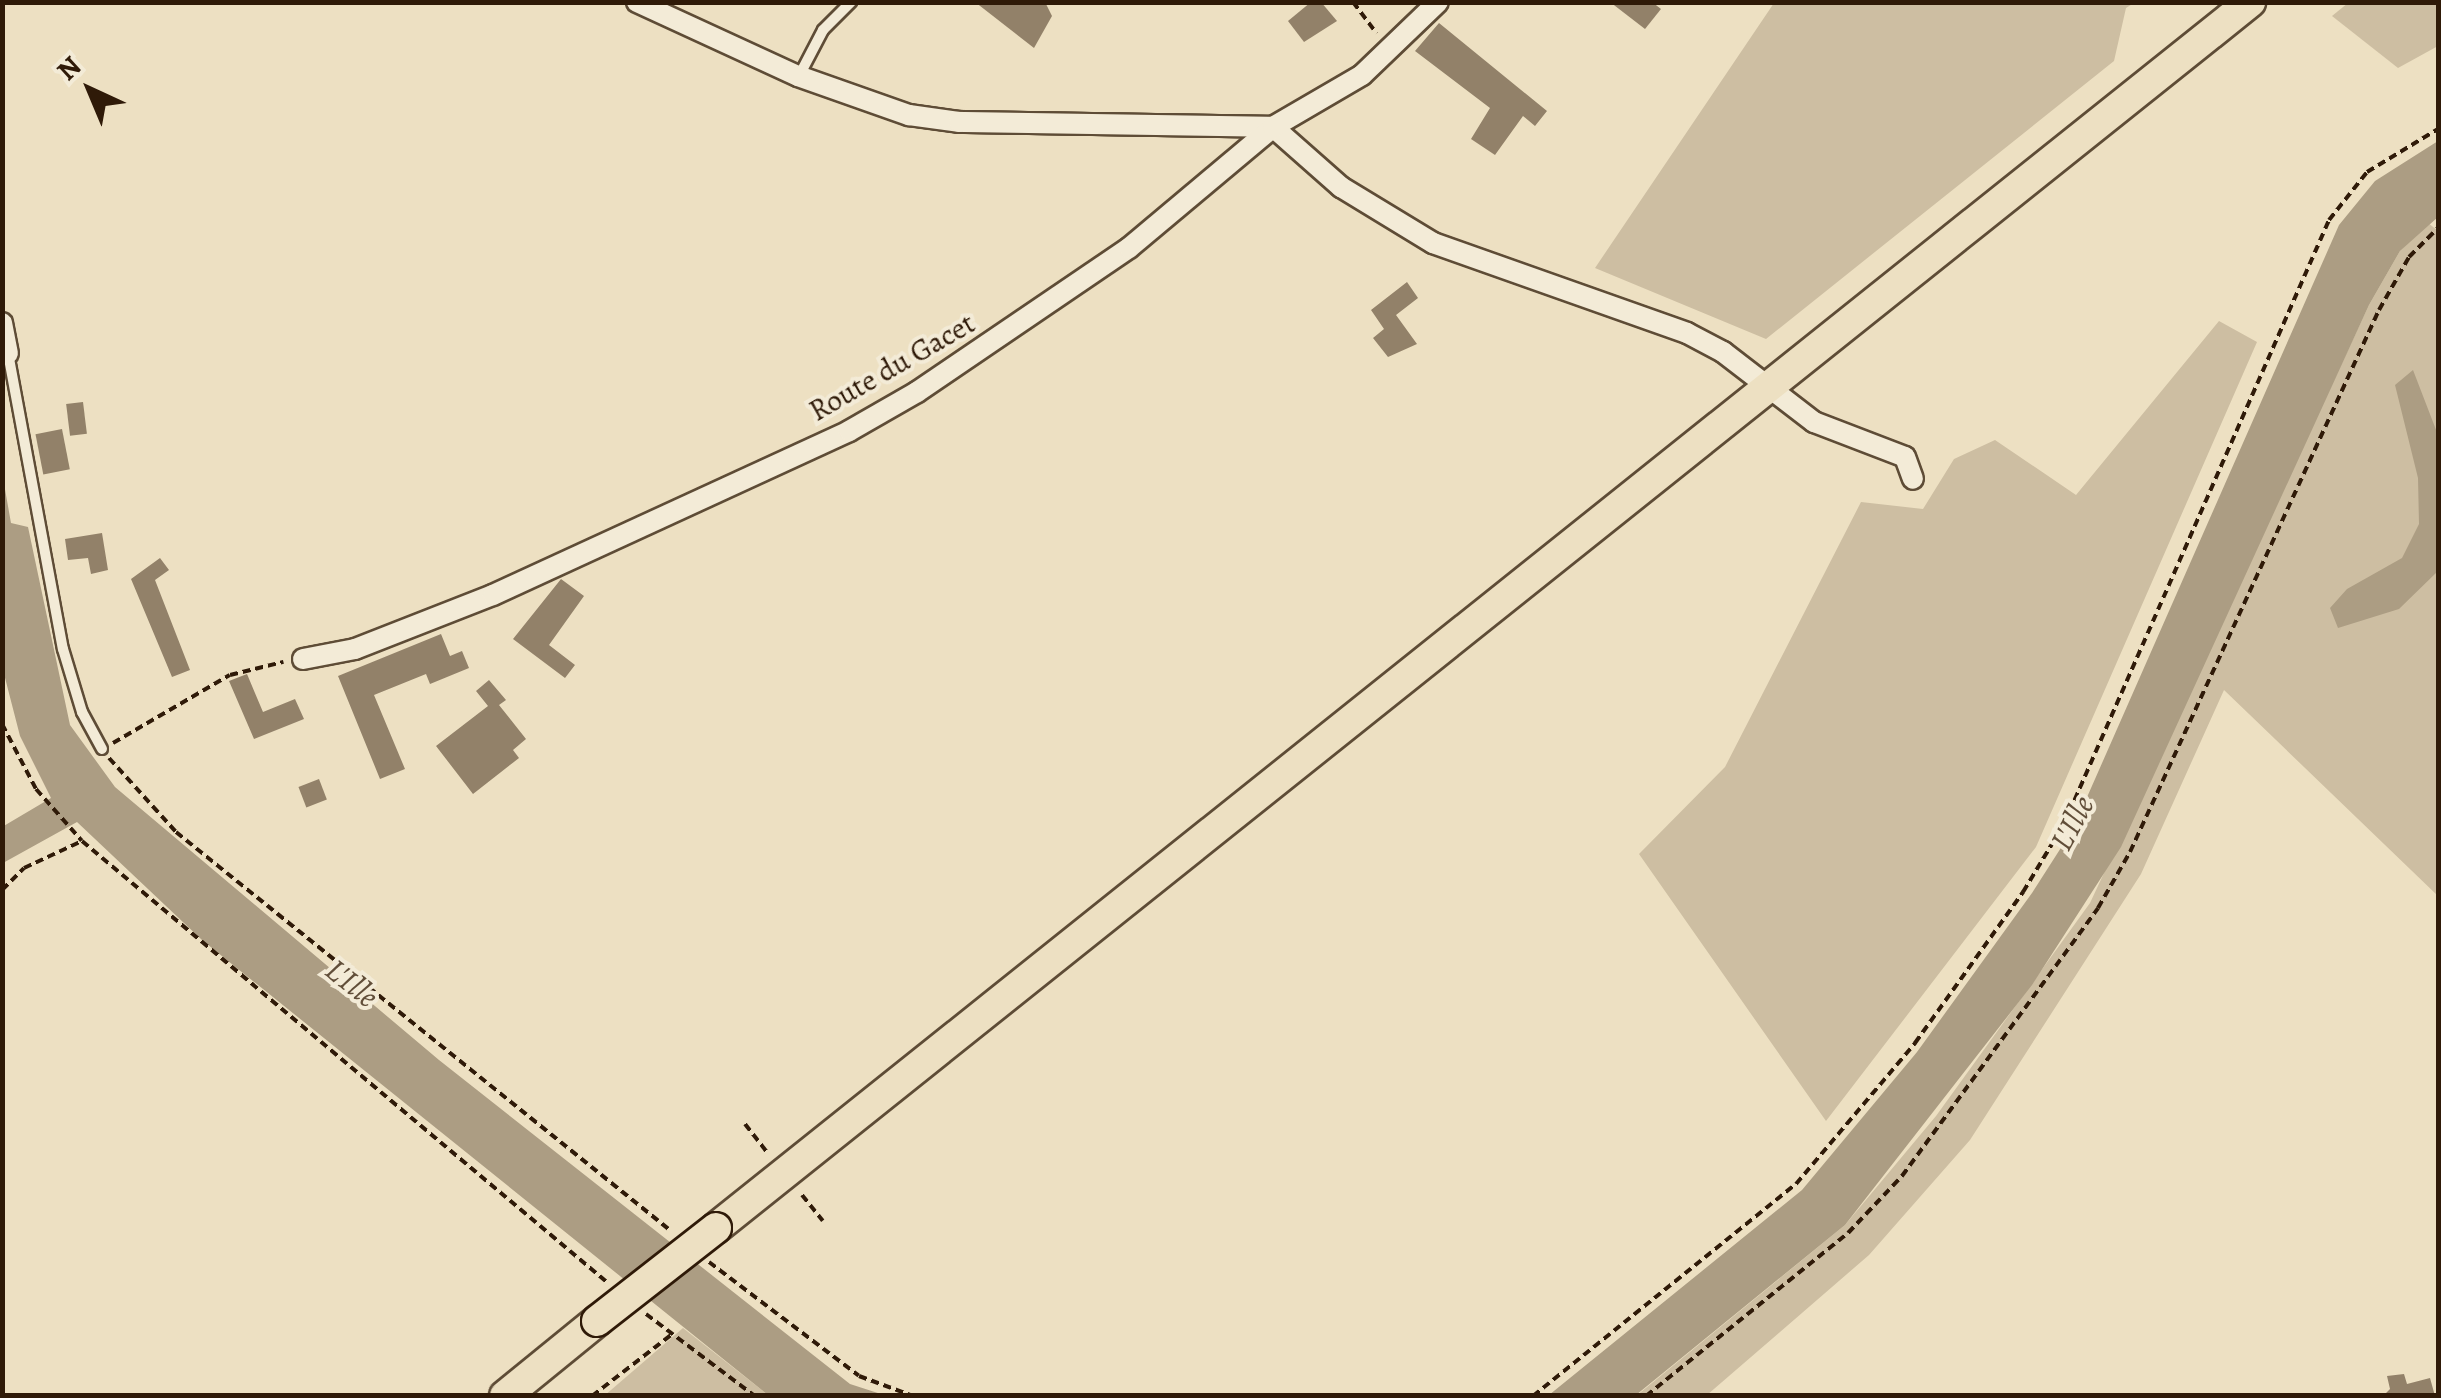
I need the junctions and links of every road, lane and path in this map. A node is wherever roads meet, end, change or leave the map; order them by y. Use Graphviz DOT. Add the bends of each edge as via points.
graph roads {
  1 [pos="638,2"];
  2 [pos="851,2"];
  3 [pos="1353,2"];
  4 [pos="1438,2"];
  5 [pos="2250,2"];
  6 [pos="1391,52"];
  7 [pos="798,76"];
  8 [pos="1273,127"];
  9 [pos="2438,129"];
  10 [pos="2438,228"];
  11 [pos="2,323"];
  12 [pos="8,353"];
  13 [pos="1766,387"];
  14 [pos="1913,478"];
  15 [pos="303,660"];
  16 [pos="2,724"];
  17 [pos="102,749"];
  18 [pos="82,842"];
  19 [pos="2,890"];
  20 [pos="745,1124"];
  21 [pos="768,1153"];
  22 [pos="802,1195"];
  23 [pos="823,1221"];
  24 [pos="681,1239"];
  25 [pos="696,1252"];
  26 [pos="612,1286"];
  27 [pos="641,1310"];
  28 [pos="671,1335"];
  29 [pos="504,1396"];
  30 [pos="592,1396"];
  31 [pos="754,1396"];
  32 [pos="913,1396"];
  33 [pos="1533,1396"];
  34 [pos="1646,1396"];
  1 -- 7 [label="street"];
  2 -- 7 [label="lane" via="823,30"];
  3 -- 6 [label="path"];
  4 -- 6 [label="street, Route du Gacet"];
  5 -- 13 [label="main road"];
  6 -- 8 [label="street, Route du Gacet"];
  7 -- 8 [label="street" via="858,101 959,122"];
  8 -- 13 [label="street" via="1342,187 1433,243 1687,334"];
  8 -- 15 [label="street, Route du Gacet" via="1129,248 1033,318 849,431 431,621"];
  9 -- 33 [label="path" via="2368,172 2329,220 2064,824 2023,892 1915,1043 1796,1184"];
  10 -- 34 [label="path" via="2409,257 2378,310 2130,852 2098,908 1902,1176 1848,1233"];
  11 -- 12 [label="street"];
  12 -- 17 [label="lane" via="63,648 82,712"];
  13 -- 14 [label="street" via="1814,422 1905,457"];
  13 -- 29 [label="main road, bridge"];
  15 -- 17 [label="path" via="230,675"];
  16 -- 18 [label="path" via="36,789"];
  17 -- 24 [label="path" via="176,832"];
  18 -- 19 [label="path" via="24,868"];
  18 -- 26 [label="path"];
  20 -- 21 [label="path"];
  22 -- 23 [label="path"];
  25 -- 32 [label="path" via="845,1367"];
  27 -- 28 [label="path"];
  28 -- 30 [label="path"];
  28 -- 31 [label="path"];
}
